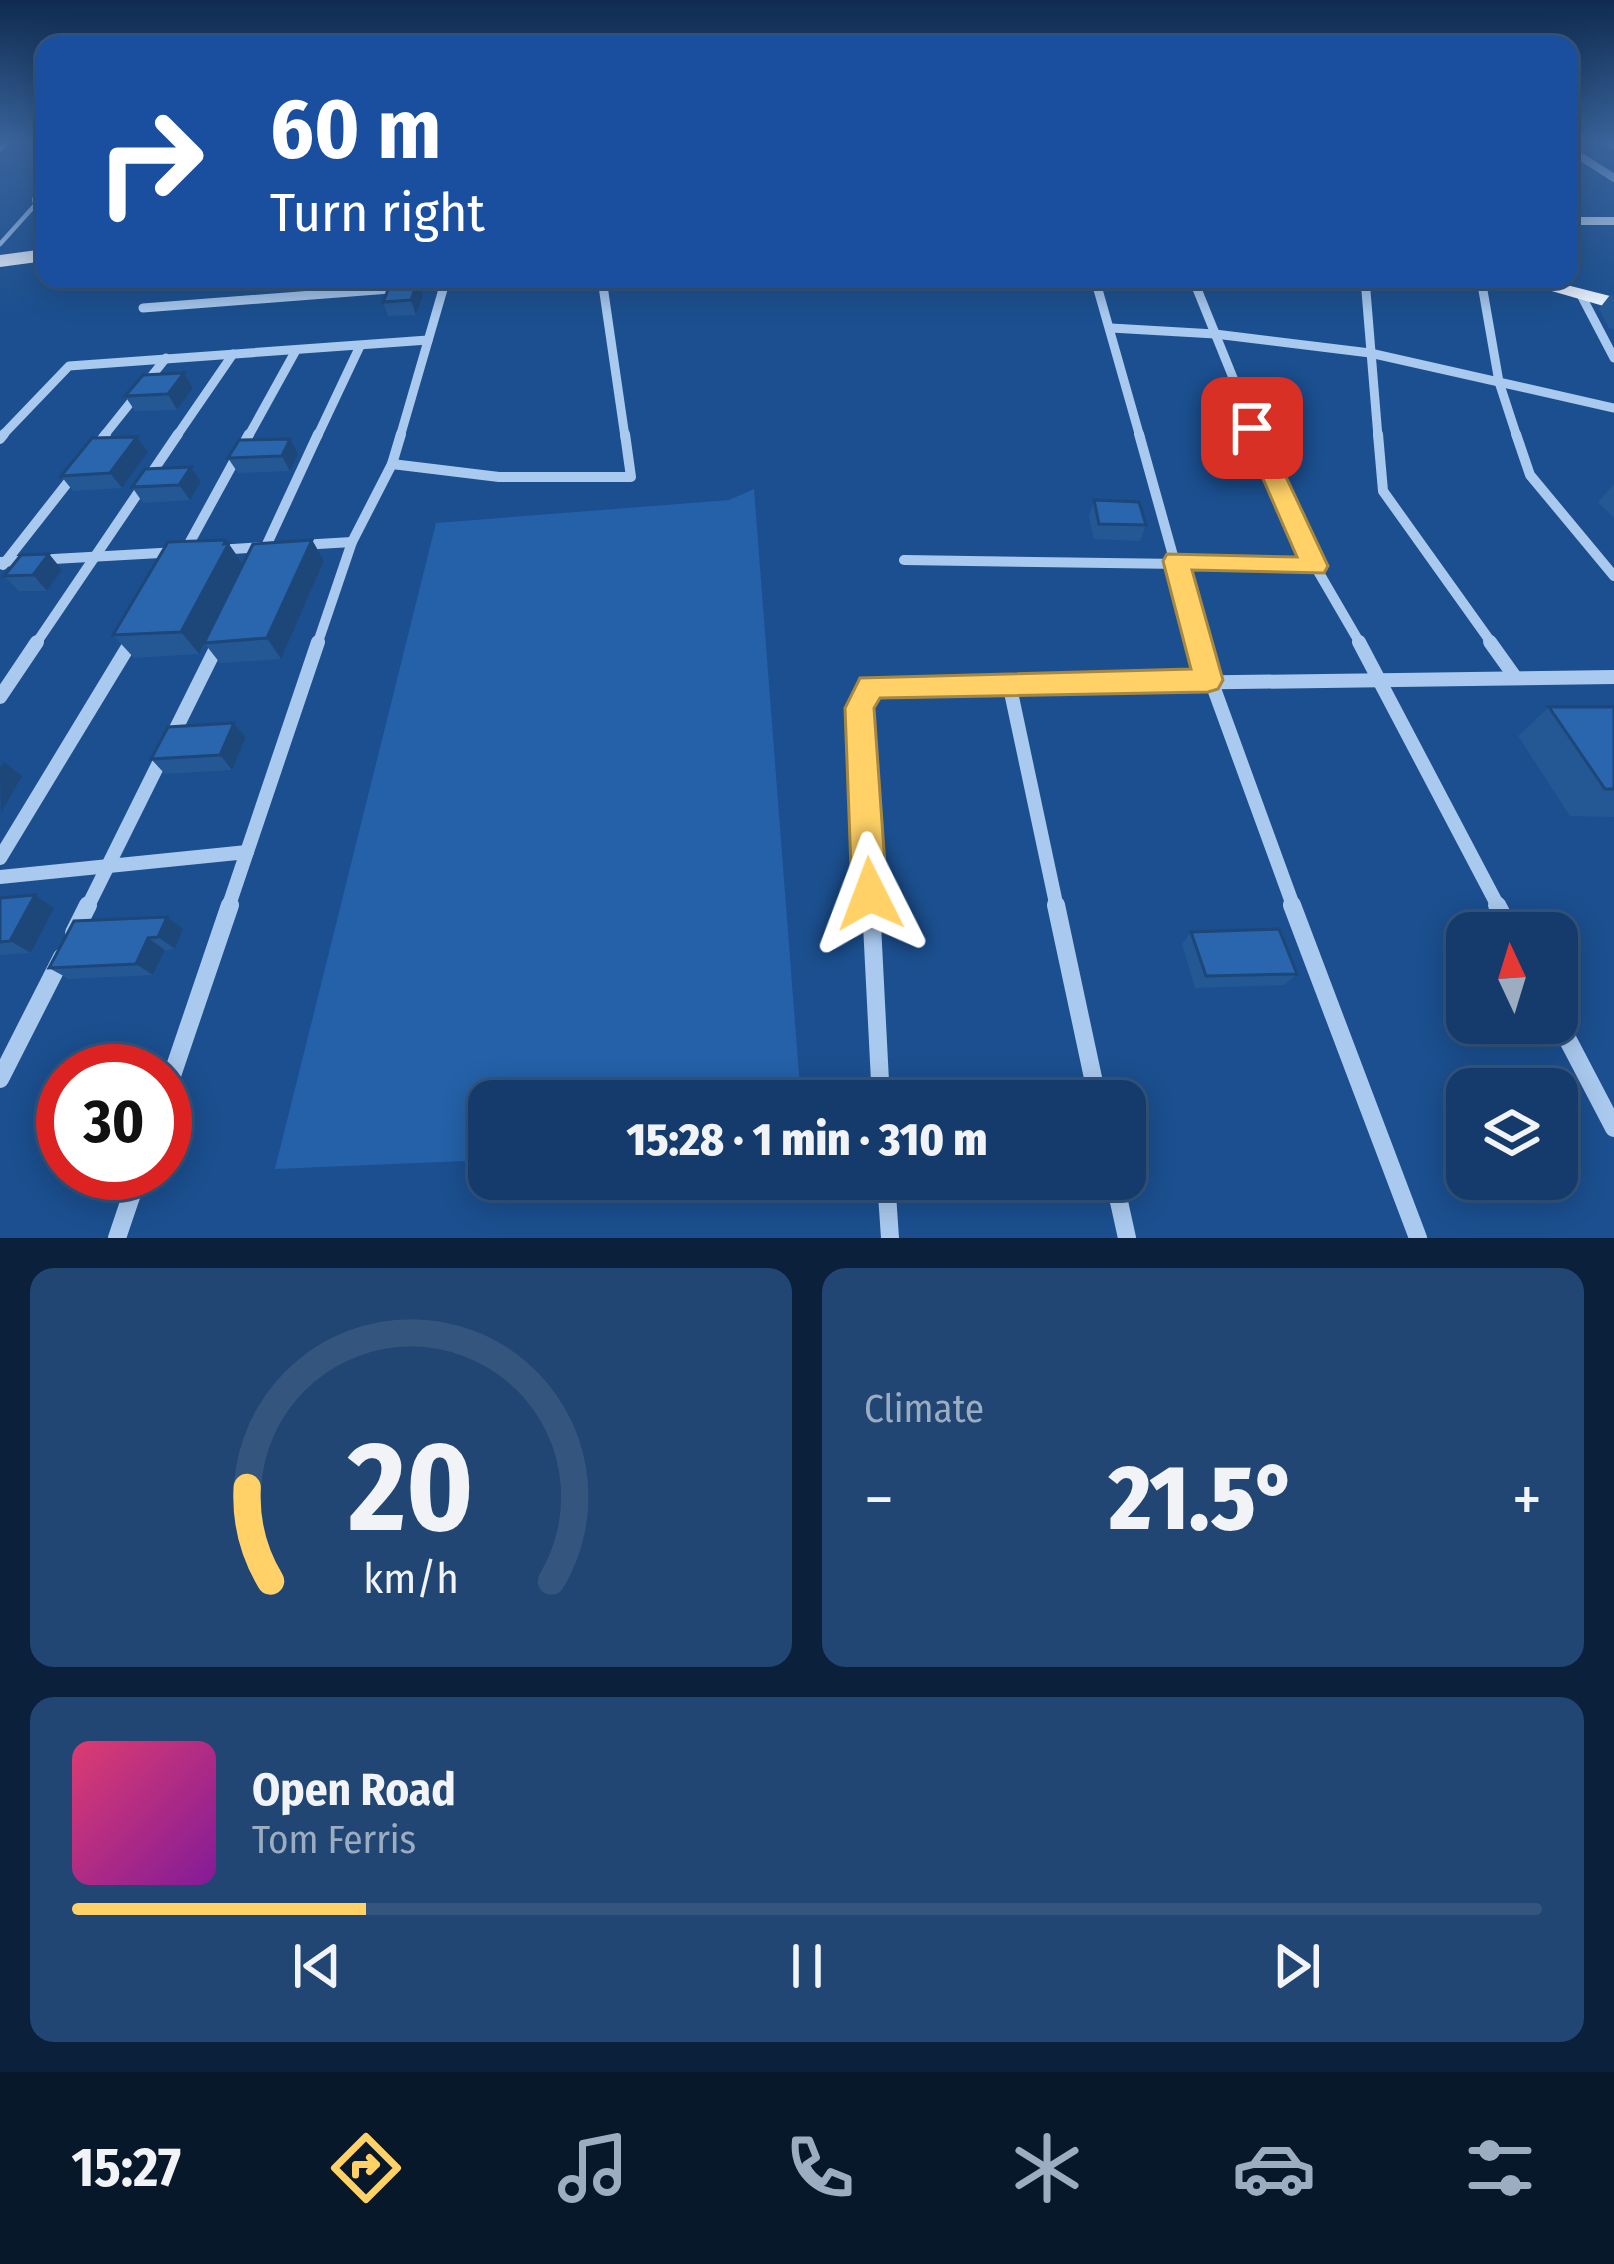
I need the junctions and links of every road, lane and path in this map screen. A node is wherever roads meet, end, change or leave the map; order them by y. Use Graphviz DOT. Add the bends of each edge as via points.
graph roads {
  1 [pos="36,205"];
  2 [pos="1578,224"];
  3 [pos="1614,224"];
  4 [pos="0,244"];
  5 [pos="36,253"];
  6 [pos="0,257"];
  7 [pos="375,288"];
  8 [pos="442,288"];
  9 [pos="603,288"];
  10 [pos="1098,288"];
  11 [pos="1196,288"];
  12 [pos="1366,288"];
  13 [pos="1483,288"];
  14 [pos="1555,288"];
  15 [pos="1578,288"];
  16 [pos="1582,295"];
  17 [pos="1614,299"];
  18 [pos="143,308"];
  19 [pos="1111,328"];
  20 [pos="1214,334"];
  21 [pos="428,340"];
  22 [pos="359,346"];
  23 [pos="295,352"];
  24 [pos="1370,353"];
  25 [pos="233,354"];
  26 [pos="166,358"];
  27 [pos="1614,358"];
  28 [pos="1499,382"];
  29 [pos="1614,407"];
  30 [pos="0,439"];
  31 [pos="93,451"];
  32 [pos="392,464"];
  33 [pos="78,470"];
  34 [pos="352,542"];
  35 [pos="266,547"];
  36 [pos="185,551"];
  37 [pos="98,556"];
  38 [pos="904,560"];
  39 [pos="1176,561"];
  40 [pos="2,565"];
  41 [pos="1315,566"];
  42 [pos="256,568"];
  43 [pos="172,572"];
  44 [pos="1614,576"];
  45 [pos="148,613"];
  46 [pos="224,633"];
  47 [pos="1515,677"];
  48 [pos="1614,677"];
  49 [pos="1380,679"];
  50 [pos="1208,680"];
  51 [pos="1009,683"];
  52 [pos="0,697"];
  53 [pos="247,852"];
  54 [pos="0,858"];
  55 [pos="107,869"];
  56 [pos="0,877"];
  57 [pos="1501,912"];
  58 [pos="182,1044"];
  59 [pos="1570,1044"];
  60 [pos="0,1079"];
  61 [pos="880,1080"];
  62 [pos="1094,1080"];
  63 [pos="1614,1128"];
  64 [pos="130,1200"];
  65 [pos="887,1200"];
  66 [pos="1119,1200"];
  67 [pos="117,1238"];
  68 [pos="890,1238"];
  69 [pos="1127,1238"];
  70 [pos="1418,1238"];
  1 -- 4 [label="lane"];
  2 -- 3 [label="main road"];
  5 -- 6 [label="main road"];
  7 -- 18 [label="street"];
  8 -- 21 [label="street"];
  9 -- 32 [label="street" via="631,477 499,477"];
  10 -- 19 [label="street"];
  11 -- 20 [label="street"];
  12 -- 24 [label="street"];
  13 -- 28 [label="street"];
  14 -- 16 [label="main road"];
  15 -- 17 [label="main road"];
  16 -- 17 [label="main road"];
  16 -- 27 [label="street"];
  19 -- 20 [label="street"];
  19 -- 39 [label="street"];
  20 -- 24 [label="street"];
  20 -- 41 [label="street"];
  21 -- 22 [label="street"];
  21 -- 32 [label="street"];
  22 -- 23 [label="street"];
  22 -- 35 [label="street"];
  23 -- 25 [label="street"];
  23 -- 36 [label="street"];
  24 -- 28 [label="street"];
  24 -- 47 [label="street" via="1383,491"];
  25 -- 26 [label="street"];
  25 -- 37 [label="street"];
  26 -- 30 [label="street" via="69,366"];
  26 -- 31 [label="street"];
  28 -- 29 [label="street"];
  28 -- 44 [label="street" via="1530,475"];
  32 -- 34 [label="street"];
  33 -- 40 [label="street"];
  34 -- 35 [label="street"];
  34 -- 53 [label="street"];
  35 -- 36 [label="street"];
  35 -- 42 [label="street"];
  36 -- 37 [label="street"];
  36 -- 43 [label="street"];
  37 -- 40 [label="street"];
  37 -- 52 [label="street"];
  38 -- 39 [label="street"];
  39 -- 41 [label="street"];
  39 -- 50 [label="street"];
  41 -- 49 [label="street"];
  45 -- 54 [label="street"];
  46 -- 55 [label="street"];
  47 -- 48 [label="street"];
  47 -- 49 [label="street"];
  49 -- 50 [label="street"];
  49 -- 57 [label="street"];
  50 -- 51 [label="street"];
  50 -- 70 [label="street"];
  51 -- 61 [label="street" via="871,686 860,708"];
  51 -- 62 [label="street"];
  53 -- 55 [label="street"];
  53 -- 58 [label="street"];
  55 -- 56 [label="street"];
  55 -- 60 [label="street"];
  59 -- 63 [label="street"];
  64 -- 67 [label="street"];
  65 -- 68 [label="street"];
  66 -- 69 [label="street"];
}
